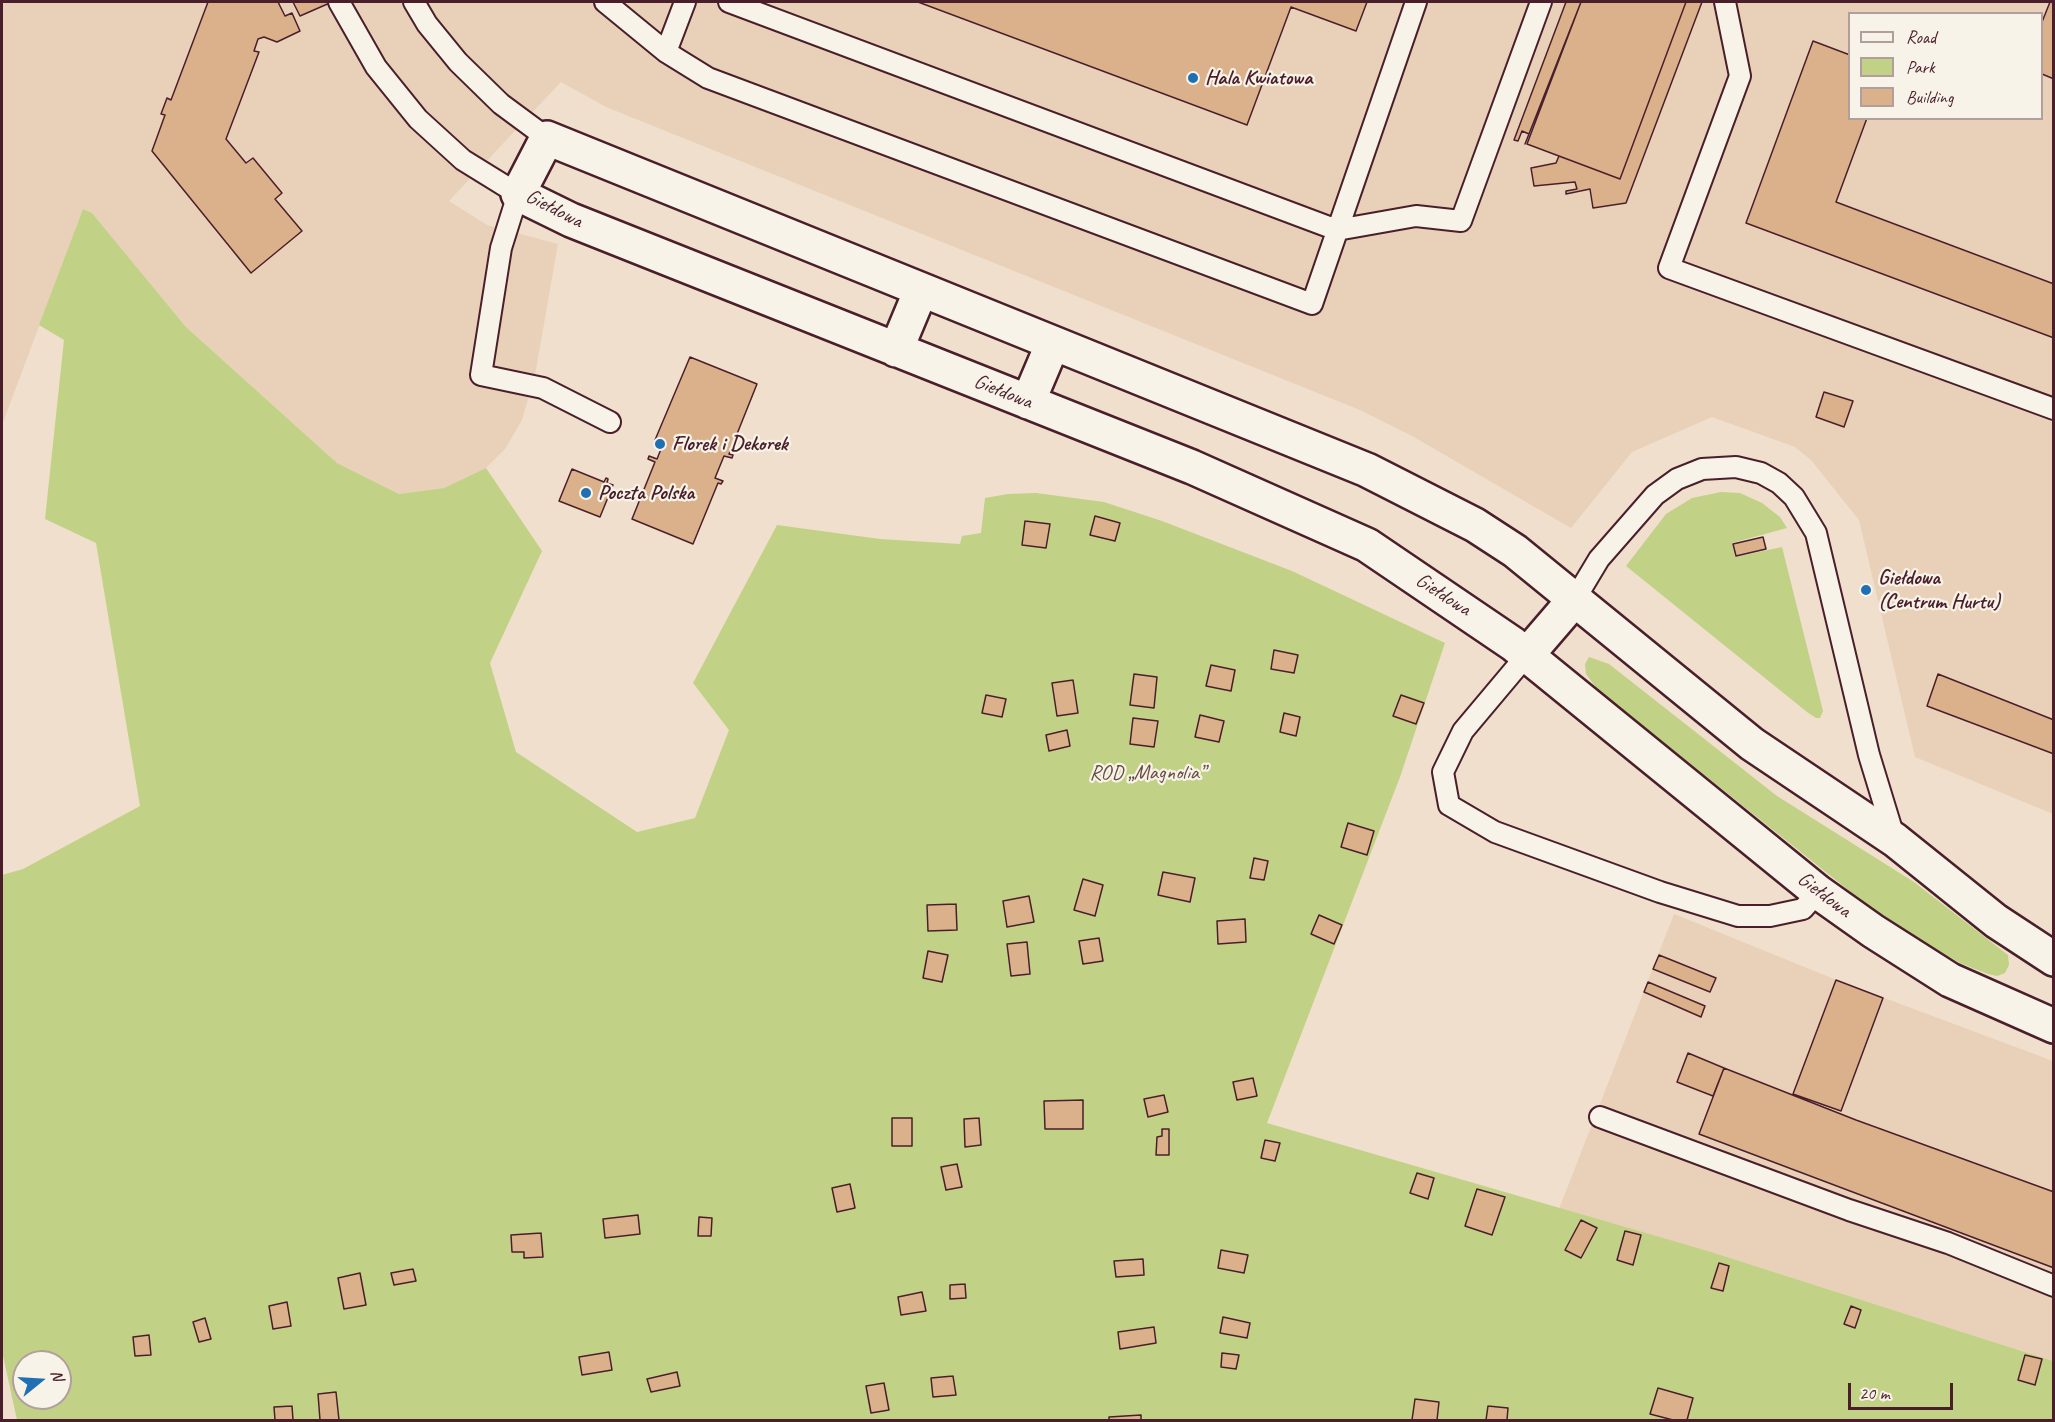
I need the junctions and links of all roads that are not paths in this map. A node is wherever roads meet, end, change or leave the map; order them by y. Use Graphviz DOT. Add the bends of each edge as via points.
graph roads {
  1 [pos="339,2"];
  2 [pos="414,2"];
  3 [pos="605,2"];
  4 [pos="685,2"];
  5 [pos="729,2"];
  6 [pos="1416,2"];
  7 [pos="1541,2"];
  8 [pos="1725,2"];
  9 [pos="666,52"];
  10 [pos="547,138"];
  11 [pos="518,194"];
  12 [pos="1337,230"];
  13 [pos="921,290"];
  14 [pos="1053,342"];
  15 [pos="896,350"];
  16 [pos="1028,402"];
  17 [pos="2054,409"];
  18 [pos="610,422"];
  19 [pos="1575,599"];
  20 [pos="1526,656"];
  21 [pos="1895,840"];
  22 [pos="1818,892"];
  23 [pos="2054,959"];
  24 [pos="2052,1017"];
  25 [pos="1600,1117"];
  26 [pos="2054,1286"];
  1 -- 11 [label="lane" via="376,67 418,119 463,160"];
  2 -- 10 [label="lane" via="458,62 501,104"];
  3 -- 9 [label="lane"];
  4 -- 9 [label="lane"];
  5 -- 12 [label="lane"];
  6 -- 12 [label="lane"];
  7 -- 12 [label="lane" via="1461,221 1416,216"];
  8 -- 17 [label="lane" via="1740,76 1669,268"];
  9 -- 12 [label="lane" via="708,78 1312,304"];
  10 -- 11 [label="street, Giełdowa"];
  10 -- 13 [label="street"];
  11 -- 15 [label="street, Giełdowa" via="571,220"];
  11 -- 18 [label="lane" via="501,248 481,375 543,388"];
  13 -- 14 [label="street"];
  13 -- 15 [label="street"];
  14 -- 16 [label="street"];
  14 -- 19 [label="street" via="1367,470 1475,525 1515,550"];
  15 -- 16 [label="street, Giełdowa"];
  16 -- 20 [label="street, Giełdowa" via="1224,481 1368,545"];
  19 -- 20 [label="street"];
  19 -- 21 [label="street" via="1752,744"];
  19 -- 21 [label="lane" via="1599,559 1655,495 1677,479 1702,469 1730,467 1761,473 1779,483 1800,506 1816,533 1869,755"];
  20 -- 22 [label="street, Giełdowa"];
  20 -- 22 [label="lane" via="1463,730 1443,772 1449,805 1496,832 1660,892 1738,915 1770,916 1803,909"];
  21 -- 23 [label="street" via="1996,921"];
  22 -- 24 [label="street, Giełdowa" via="1950,980"];
  25 -- 26 [label="lane"];
}
